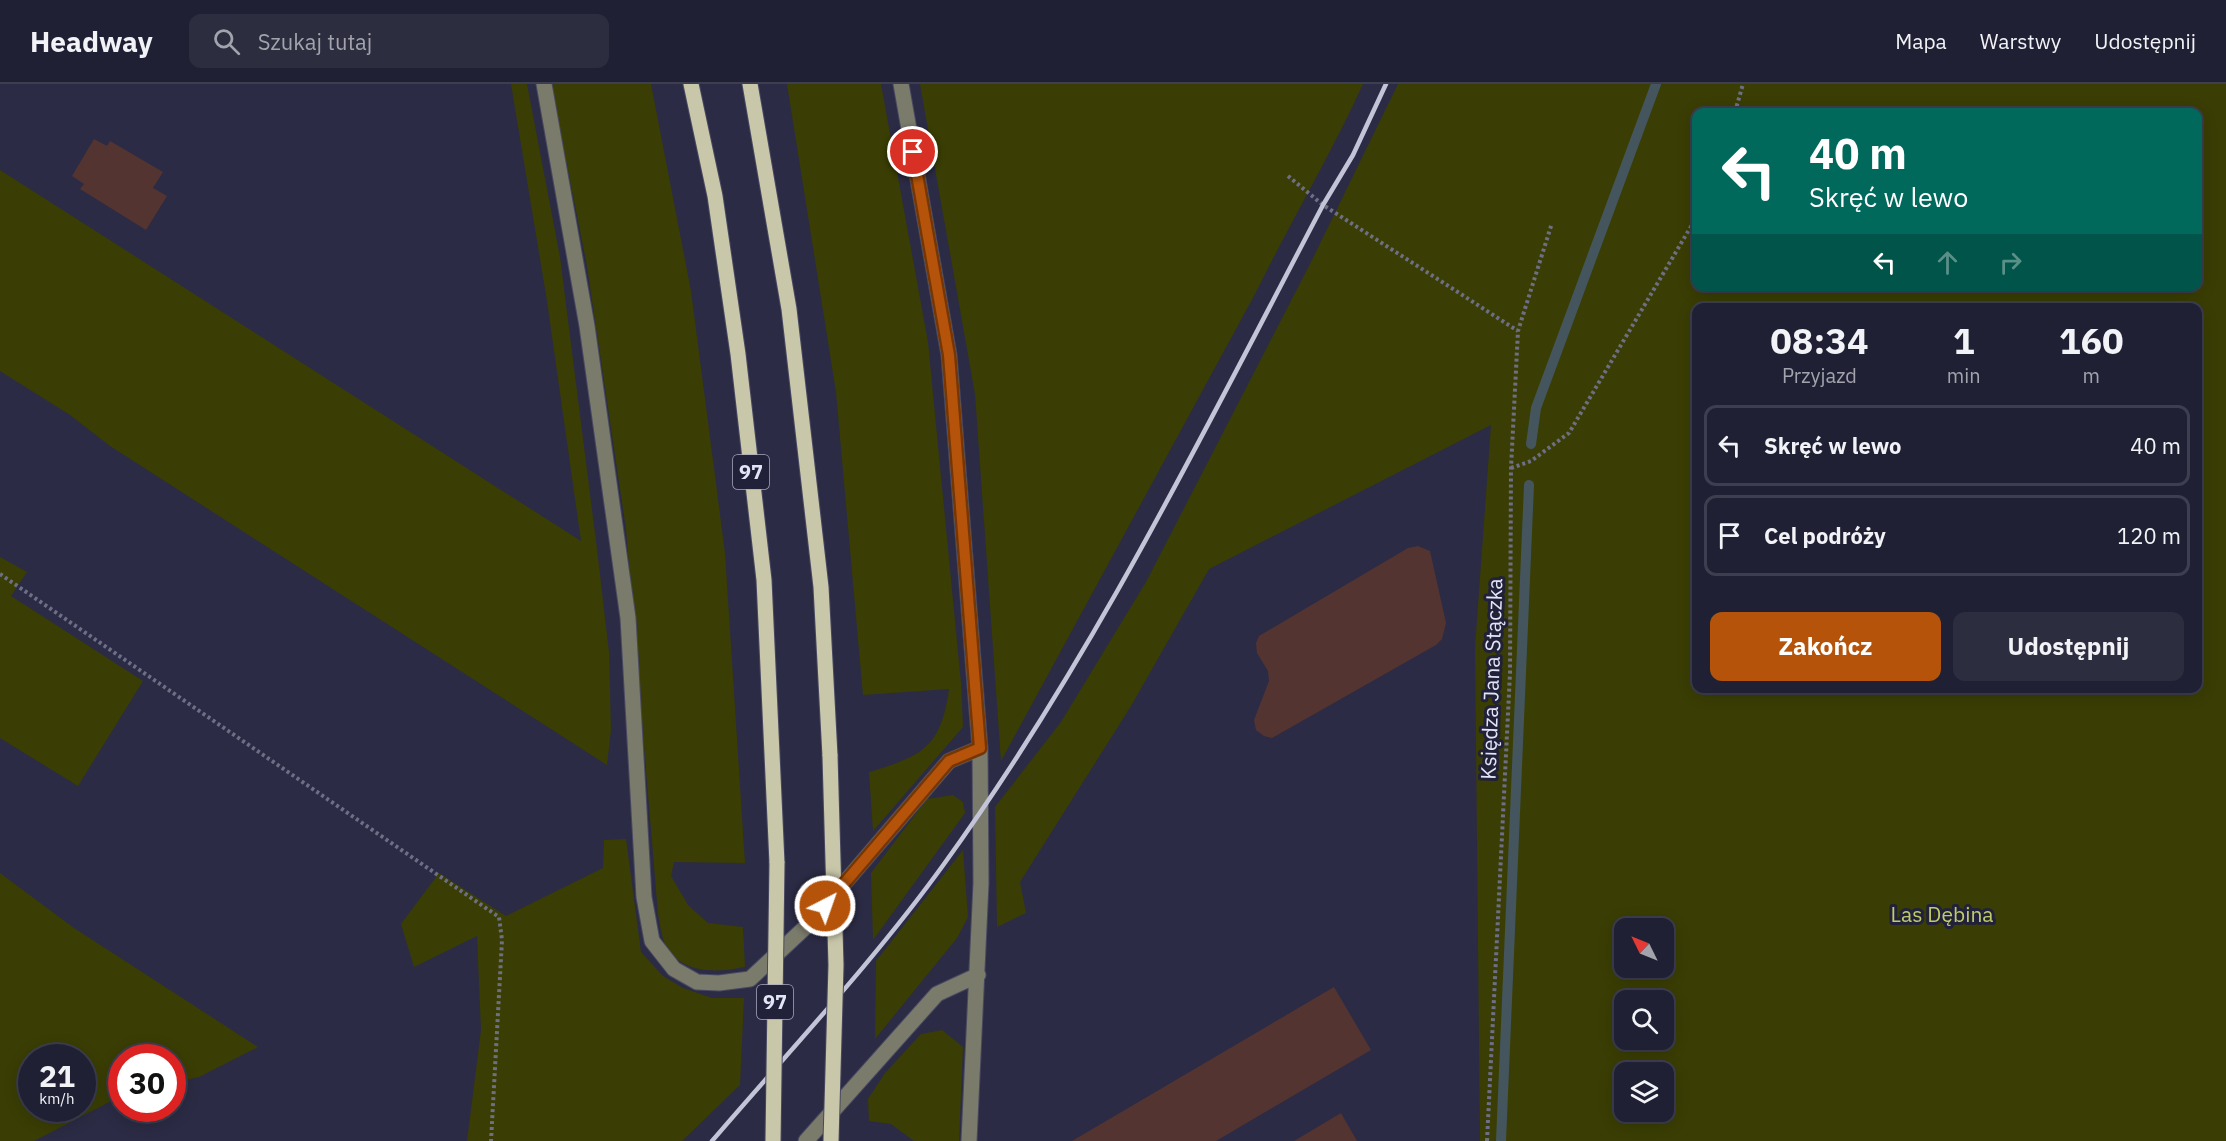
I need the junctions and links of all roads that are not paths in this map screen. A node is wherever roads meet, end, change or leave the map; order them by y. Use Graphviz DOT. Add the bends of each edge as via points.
graph roads {
  1 [pos="544,84"];
  2 [pos="691,84"];
  3 [pos="750,84"];
  4 [pos="901,84"];
  5 [pos="980,748"];
  6 [pos="834,896"];
  7 [pos="978,975"];
  8 [pos="773,1141"];
  9 [pos="806,1141"];
  10 [pos="831,1141"];
  11 [pos="969,1141"];
  1 -- 6 [label="street" via="587,326 628,618 644,897 652,940 674,969 697,981 750,979"];
  2 -- 8 [label="main road, 97, bridge" via="715,196 764,580 777,863"];
  3 -- 6 [label="main road, bridge" via="789,309 821,587"];
  4 -- 5 [label="street" via="949,355"];
  5 -- 6 [label="street" via="949,761"];
  5 -- 7 [label="street"];
  6 -- 10 [label="main road, bridge"];
  7 -- 9 [label="street" via="937,994"];
  7 -- 11 [label="street"];
}
